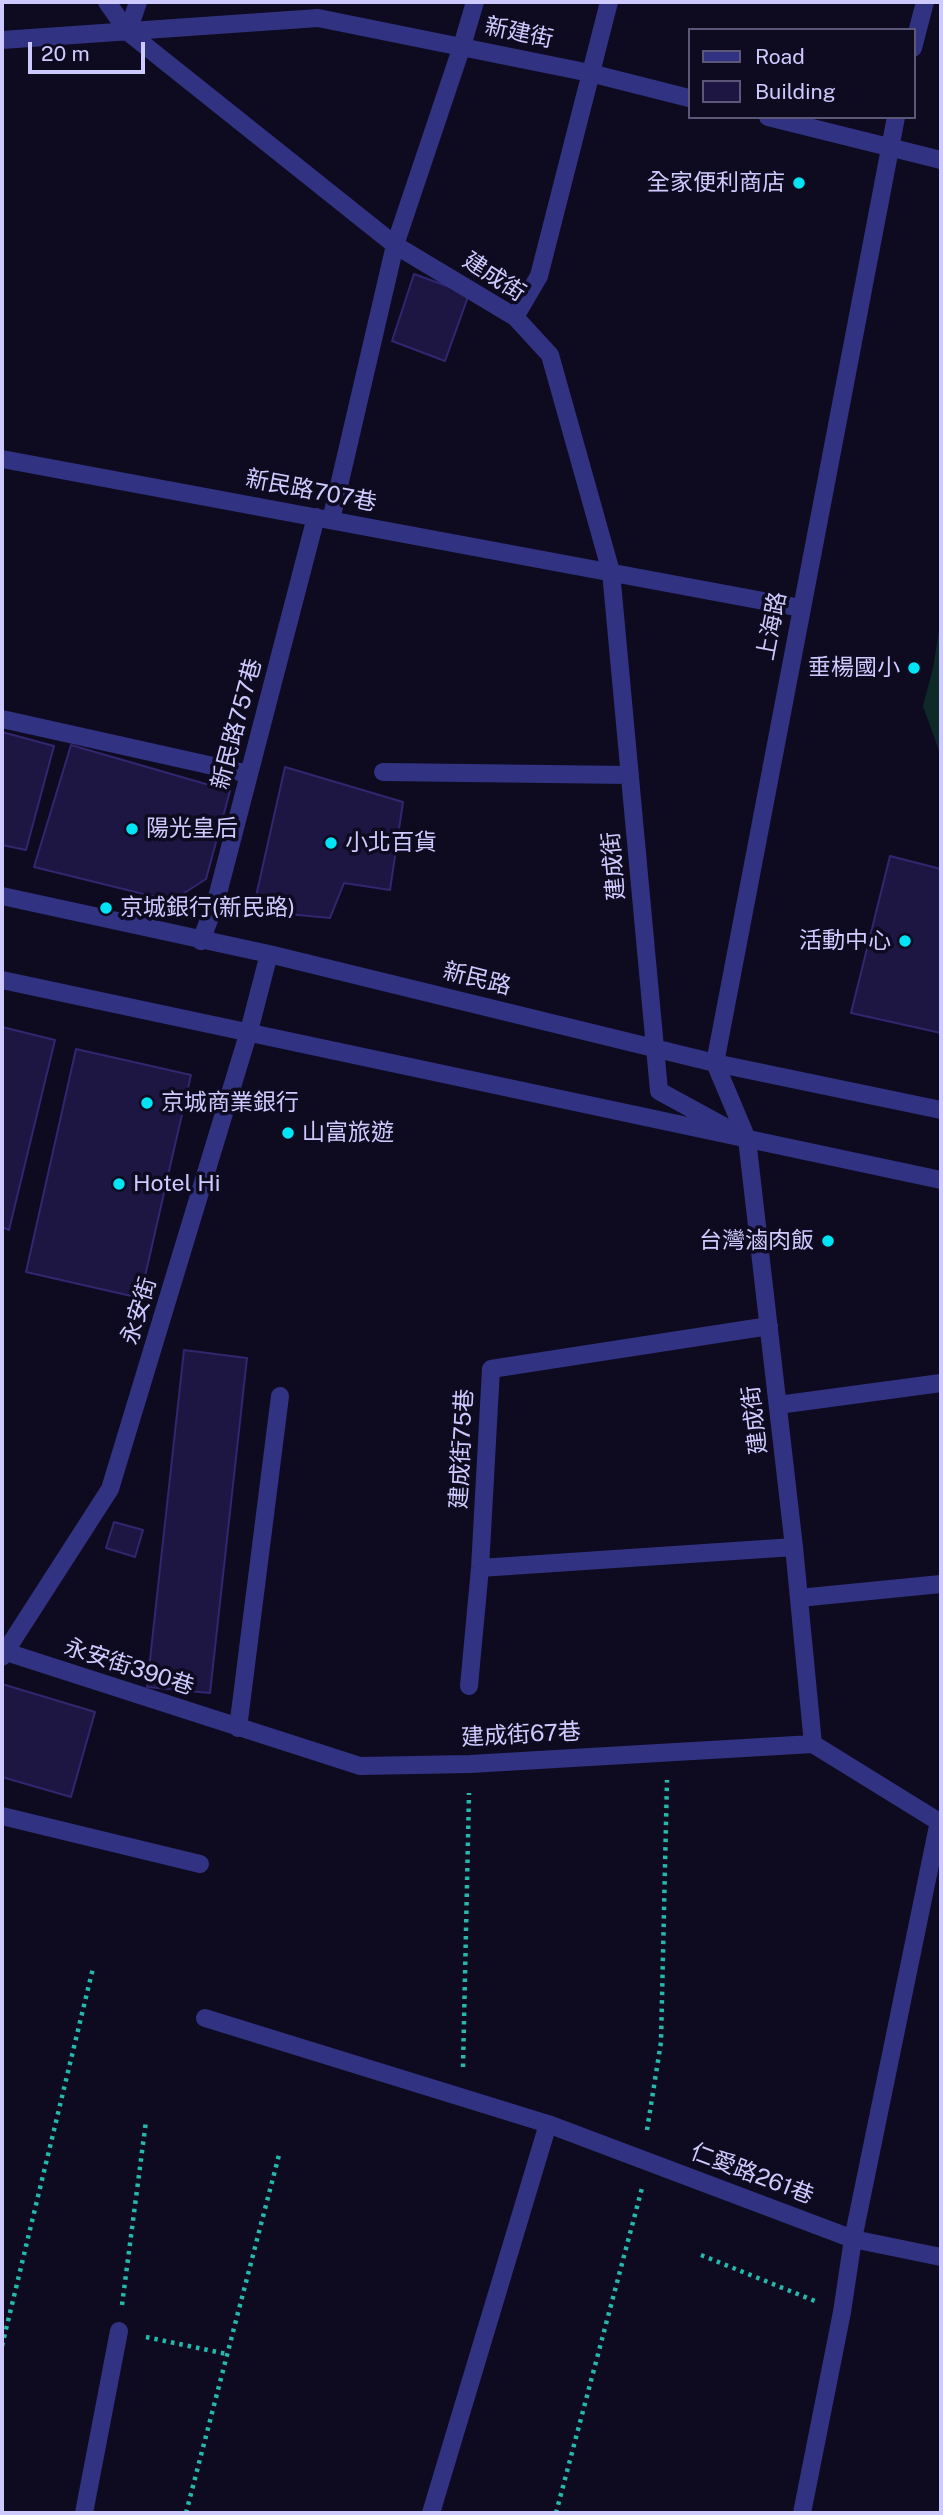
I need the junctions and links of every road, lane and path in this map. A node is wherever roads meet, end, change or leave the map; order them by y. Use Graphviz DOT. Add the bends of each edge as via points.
graph roads {
  1 [pos="107,2"];
  2 [pos="138,2"];
  3 [pos="475,2"];
  4 [pos="610,2"];
  5 [pos="925,2"];
  6 [pos="128,32"];
  7 [pos="2,40"];
  8 [pos="915,40"];
  9 [pos="462,46"];
  10 [pos="590,73"];
  11 [pos="688,98"];
  12 [pos="776,119"];
  13 [pos="896,119"];
  14 [pos="889,147"];
  15 [pos="941,160"];
  16 [pos="395,245"];
  17 [pos="515,317"];
  18 [pos="2,459"];
  19 [pos="324,519"];
  20 [pos="611,572"];
  21 [pos="801,608"];
  22 [pos="2,719"];
  23 [pos="383,772"];
  24 [pos="249,774"];
  25 [pos="630,775"];
  26 [pos="2,896"];
  27 [pos="201,941"];
  28 [pos="269,954"];
  29 [pos="2,980"];
  30 [pos="249,1031"];
  31 [pos="656,1048"];
  32 [pos="715,1063"];
  33 [pos="941,1110"];
  34 [pos="747,1139"];
  35 [pos="941,1180"];
  36 [pos="768,1326"];
  37 [pos="941,1384"];
  38 [pos="280,1396"];
  39 [pos="778,1405"];
  40 [pos="794,1547"];
  41 [pos="480,1568"];
  42 [pos="941,1584"];
  43 [pos="799,1598"];
  44 [pos="4,1655"];
  45 [pos="469,1686"];
  46 [pos="238,1728"];
  47 [pos="813,1744"];
  48 [pos="470,1764"];
  49 [pos="2,1816"];
  50 [pos="940,1822"];
  51 [pos="200,1864"];
  52 [pos="93,1968"];
  53 [pos="205,2018"];
  54 [pos="462,2096"];
  55 [pos="146,2121"];
  56 [pos="548,2124"];
  57 [pos="279,2155"];
  58 [pos="853,2239"];
  59 [pos="701,2255"];
  60 [pos="941,2257"];
  61 [pos="842,2312"];
  62 [pos="119,2332"];
  63 [pos="2,2346"];
  64 [pos="227,2354"];
  65 [pos="84,2513"];
  66 [pos="186,2513"];
  67 [pos="431,2513"];
  68 [pos="803,2513"];
  1 -- 6 [label="street, 建成街"];
  2 -- 6 [label="street"];
  3 -- 9 [label="street, 新民路757巷"];
  4 -- 10 [label="street"];
  5 -- 8 [label="street"];
  6 -- 7 [label="street, 新建街"];
  6 -- 9 [label="street, 新建街" via="318,18"];
  6 -- 16 [label="street, 建成街"];
  9 -- 10 [label="street, 新建街"];
  9 -- 16 [label="street, 新民路757巷"];
  10 -- 11 [label="street, 新建街"];
  10 -- 17 [label="street" via="539,276"];
  12 -- 14 [label="street"];
  13 -- 14 [label="street, 上海路"];
  14 -- 15 [label="street"];
  14 -- 21 [label="street, 上海路"];
  16 -- 17 [label="street, 建成街"];
  16 -- 19 [label="street, 新民路757巷"];
  17 -- 20 [label="street, 建成街" via="550,355"];
  18 -- 19 [label="street, 新民路707巷"];
  19 -- 20 [label="street, 新民路707巷"];
  19 -- 24 [label="street, 新民路757巷"];
  20 -- 21 [label="street, 新民路707巷"];
  20 -- 25 [label="street, 建成街"];
  21 -- 32 [label="street, 上海路"];
  22 -- 24 [label="street"];
  23 -- 25 [label="street"];
  24 -- 27 [label="street, 新民路757巷"];
  25 -- 31 [label="street, 建成街"];
  26 -- 27 [label="street, 新民路"];
  27 -- 28 [label="street, 新民路"];
  28 -- 30 [label="street, 永安街"];
  28 -- 31 [label="street, 新民路"];
  29 -- 30 [label="street"];
  30 -- 34 [label="street"];
  30 -- 44 [label="street, 永安街" via="110,1489"];
  31 -- 32 [label="street, 新民路"];
  31 -- 34 [label="street, 建成街" via="659,1091"];
  32 -- 33 [label="street, 新民路"];
  32 -- 34 [label="street"];
  34 -- 35 [label="street"];
  34 -- 36 [label="street, 建成街"];
  36 -- 39 [label="street, 建成街"];
  36 -- 41 [label="street, 建成街75巷" via="491,1369"];
  37 -- 39 [label="street"];
  38 -- 46 [label="street"];
  39 -- 40 [label="street, 建成街"];
  40 -- 41 [label="street"];
  40 -- 43 [label="street, 建成街"];
  41 -- 45 [label="street, 建成街75巷"];
  42 -- 43 [label="street"];
  43 -- 47 [label="street, 建成街"];
  44 -- 46 [label="street, 永安街390巷"];
  46 -- 48 [label="street, 建成街67巷" via="360,1766"];
  47 -- 48 [label="street, 建成街67巷"];
  47 -- 50 [label="street"];
  48 -- 54 [label="path"];
  49 -- 51 [label="street"];
  50 -- 58 [label="street"];
  52 -- 63 [label="path"];
  53 -- 54 [label="street, 仁愛路261巷"];
  54 -- 56 [label="street, 仁愛路261巷"];
  55 -- 62 [label="path"];
  56 -- 58 [label="street, 仁愛路261巷"];
  56 -- 67 [label="street"];
  57 -- 64 [label="path"];
  58 -- 60 [label="street, 仁愛路261巷"];
  58 -- 61 [label="street"];
  59 -- 61 [label="path"];
  61 -- 68 [label="street"];
  62 -- 64 [label="path"];
  62 -- 65 [label="street"];
  64 -- 66 [label="path"];
}
